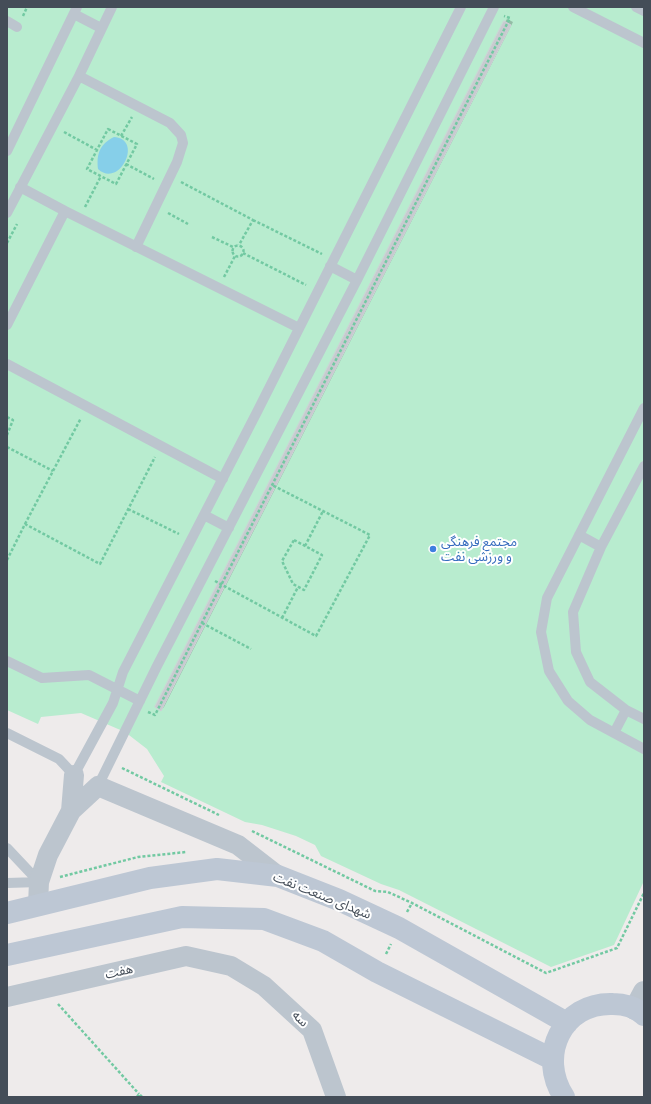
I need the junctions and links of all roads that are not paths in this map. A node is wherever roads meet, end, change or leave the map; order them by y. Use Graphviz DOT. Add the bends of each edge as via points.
graph roads {
  1 [pos="112,7"];
  2 [pos="461,7"];
  3 [pos="573,7"];
  4 [pos="636,7"];
  5 [pos="494,9"];
  6 [pos="76,11"];
  7 [pos="644,11"];
  8 [pos="7,22"];
  9 [pos="17,27"];
  10 [pos="101,28"];
  11 [pos="644,44"];
  12 [pos="79,76"];
  13 [pos="7,152"];
  14 [pos="20,187"];
  15 [pos="65,211"];
  16 [pos="7,213"];
  17 [pos="136,247"];
  18 [pos="330,266"];
  19 [pos="357,280"];
  20 [pos="7,325"];
  21 [pos="299,328"];
  22 [pos="7,364"];
  23 [pos="644,408"];
  24 [pos="644,466"];
  25 [pos="223,479"];
  26 [pos="204,515"];
  27 [pos="230,528"];
  28 [pos="579,535"];
  29 [pos="601,547"];
  30 [pos="7,661"];
  31 [pos="117,690"];
  32 [pos="139,703"];
  33 [pos="626,710"];
  34 [pos="644,719"];
  35 [pos="7,733"];
  36 [pos="614,733"];
  37 [pos="644,749"];
  38 [pos="74,775"];
  39 [pos="98,786"];
  40 [pos="71,811"];
  41 [pos="7,848"];
  42 [pos="278,876"];
  43 [pos="39,882"];
  44 [pos="7,883"];
  45 [pos="38,905"];
  46 [pos="7,913"];
  47 [pos="7,955"];
  48 [pos="230,966"];
  49 [pos="7,997"];
  50 [pos="641,1005"];
  51 [pos="567,1022"];
  52 [pos="552,1059"];
  53 [pos="336,1097"];
  54 [pos="563,1097"];
  1 -- 10 [label="lane"];
  2 -- 18 [label="lane"];
  3 -- 11 [label="lane"];
  4 -- 7 [label="lane"];
  5 -- 19 [label="lane"];
  6 -- 10 [label="lane"];
  6 -- 13 [label="lane"];
  8 -- 9 [label="lane"];
  10 -- 12 [label="lane"];
  12 -- 14 [label="lane"];
  12 -- 17 [label="lane" via="170,123 181,135 184,144 177,162"];
  14 -- 15 [label="lane"];
  14 -- 16 [label="lane"];
  15 -- 17 [label="lane"];
  15 -- 20 [label="lane"];
  17 -- 21 [label="lane"];
  18 -- 19 [label="lane"];
  18 -- 21 [label="lane"];
  19 -- 27 [label="lane"];
  21 -- 25 [label="lane"];
  22 -- 25 [label="lane"];
  23 -- 28 [label="lane"];
  24 -- 29 [label="lane"];
  25 -- 26 [label="lane"];
  26 -- 27 [label="lane"];
  26 -- 31 [label="lane" via="123,672"];
  27 -- 32 [label="lane"];
  28 -- 29 [label="lane"];
  28 -- 36 [label="lane" via="547,598 541,632 549,671 568,701 590,720"];
  29 -- 33 [label="lane" via="573,612 576,652 590,682"];
  30 -- 31 [label="lane" via="42,678 90,675"];
  31 -- 32 [label="lane"];
  31 -- 38 [label="lane" via="113,703"];
  32 -- 39 [label="lane"];
  33 -- 34 [label="lane"];
  33 -- 36 [label="lane"];
  35 -- 38 [label="lane" via="59,759"];
  36 -- 37 [label="lane"];
  38 -- 40 [label="street"];
  39 -- 40 [label="street"];
  39 -- 42 [label="street" via="238,845"];
  40 -- 43 [label="street" via="48,855"];
  41 -- 43 [label="lane"];
  42 -- 45 [label="main road, شهدای صنعت نفت" via="210,870 150,878"];
  42 -- 51 [label="main road, شهدای صنعت نفت" via="339,900 399,928"];
  43 -- 44 [label="lane"];
  43 -- 45 [label="street"];
  45 -- 46 [label="main road, شهدای صنعت نفت"];
  47 -- 52 [label="main road" via="182,917 264,919 323,942 377,972"];
  48 -- 49 [label="street, هفت" via="186,956"];
  48 -- 53 [label="street, سه" via="264,986 312,1030"];
  50 -- 51 [label="main road" via="602,1004 583,1010"];
  51 -- 52 [label="main road" via="556,1040"];
  52 -- 54 [label="main road" via="555,1080"];
}
